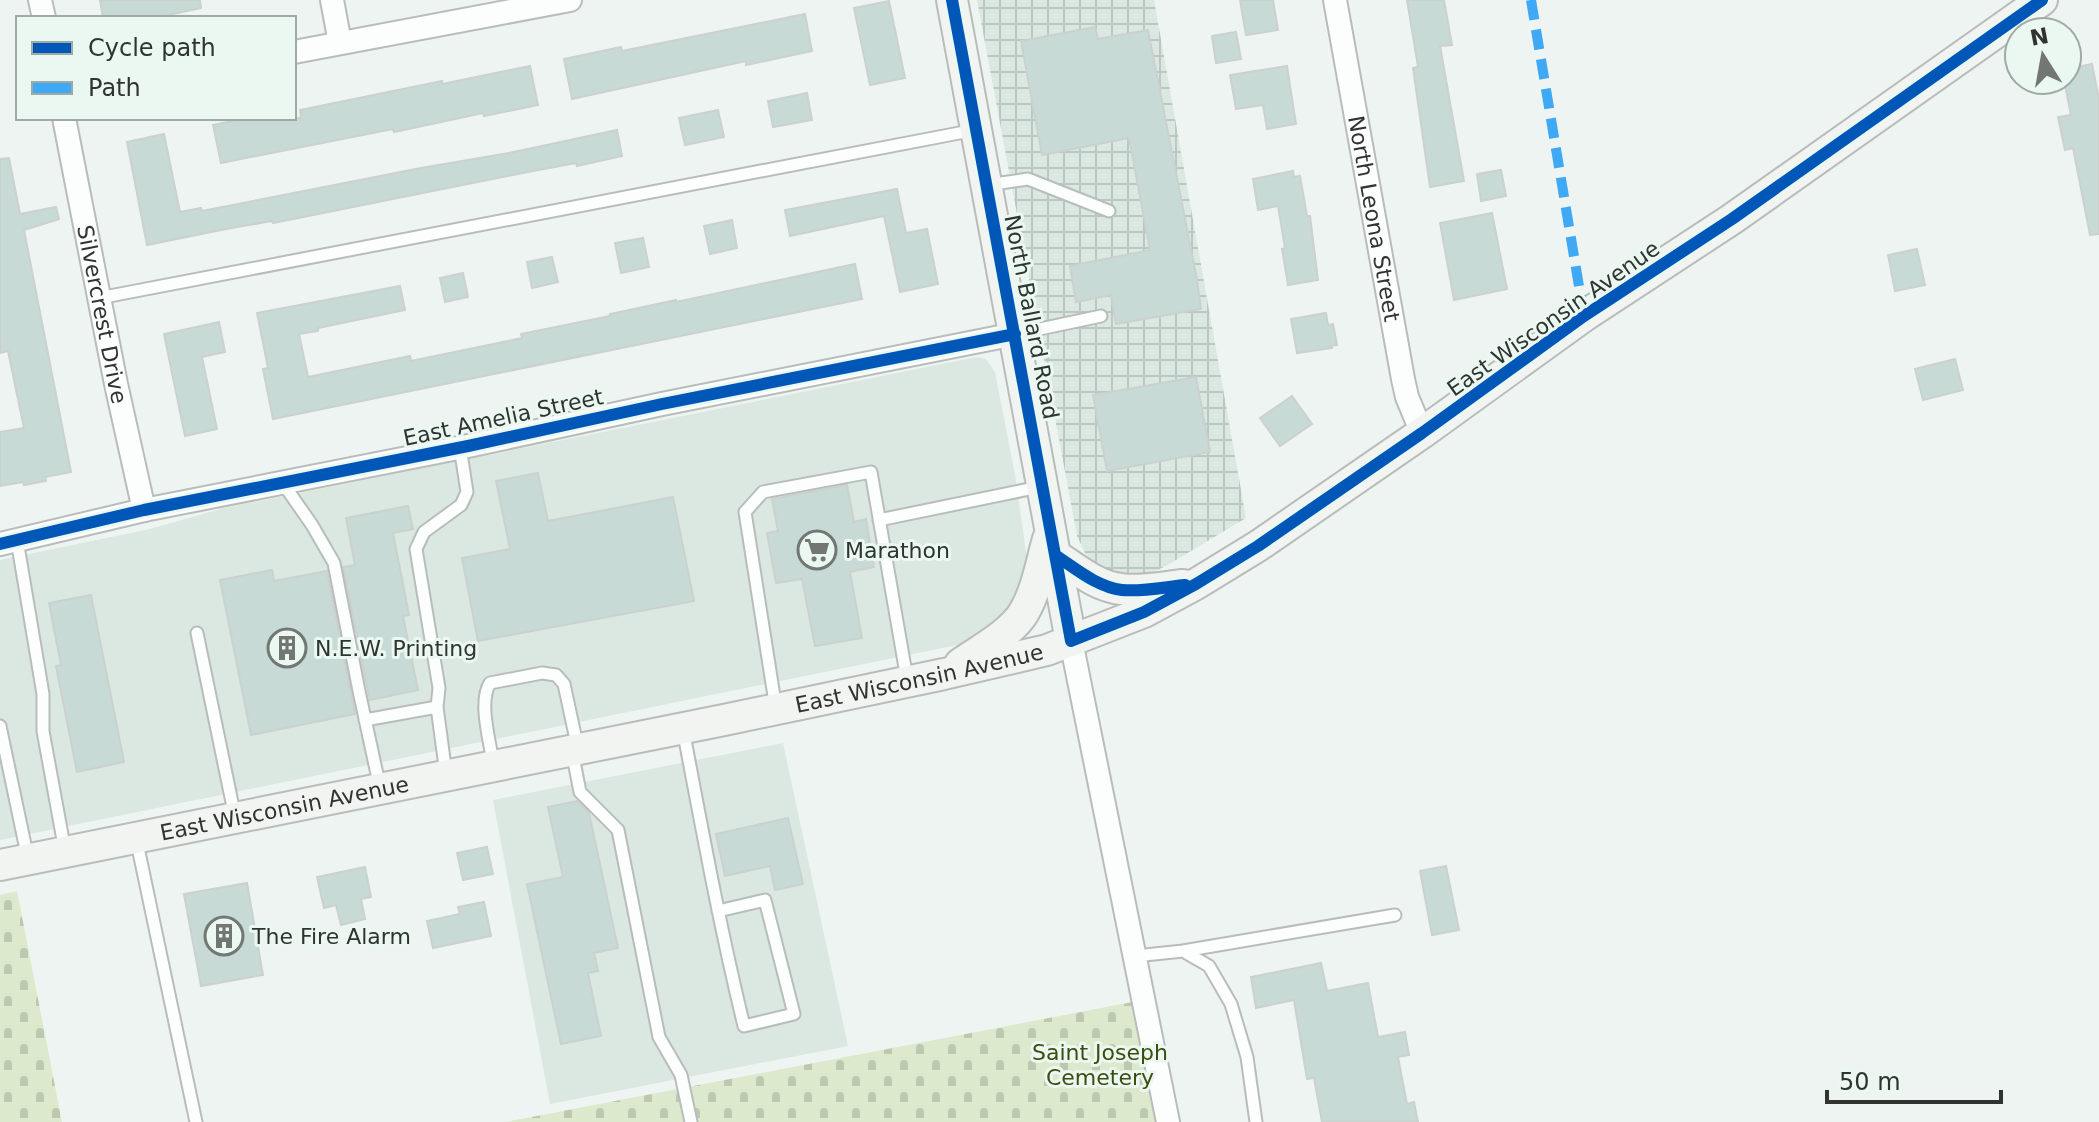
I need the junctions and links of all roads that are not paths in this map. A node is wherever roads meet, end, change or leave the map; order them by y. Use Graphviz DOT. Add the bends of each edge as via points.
graph roads {
  1 [pos="332,0"];
  2 [pos="570,0"];
  3 [pos="952,0"];
  4 [pos="1335,0"];
  5 [pos="2042,0"];
  6 [pos="340,43"];
  7 [pos="296,52"];
  8 [pos="64,120"];
  9 [pos="976,129"];
  10 [pos="986,185"];
  11 [pos="1109,211"];
  12 [pos="99,298"];
  13 [pos="1101,316"];
  14 [pos="1015,334"];
  15 [pos="1422,433"];
  16 [pos="460,447"];
  17 [pos="282,482"];
  18 [pos="1043,487"];
  19 [pos="144,510"];
  20 [pos="879,520"];
  21 [pos="8,542"];
  22 [pos="1053,542"];
  23 [pos="1196,584"];
  24 [pos="197,633"];
  25 [pos="1071,641"];
  26 [pos="944,674"];
  27 [pos="907,682"];
  28 [pos="437,707"];
  29 [pos="776,710"];
  30 [pos="365,720"];
  31 [pos="0,726"];
  32 [pos="683,728"];
  33 [pos="574,750"];
  34 [pos="494,766"];
  35 [pos="446,776"];
  36 [pos="381,789"];
  37 [pos="235,818"];
  38 [pos="136,838"];
  39 [pos="65,852"];
  40 [pos="14,862"];
  41 [pos="718,911"];
  42 [pos="1395,915"];
  43 [pos="1183,951"];
  44 [pos="1135,956"];
  45 [pos="196,1122"];
  46 [pos="691,1122"];
  47 [pos="1168,1122"];
  48 [pos="1256,1122"];
  1 -- 6 [label="street"];
  2 -- 6 [label="street"];
  3 -- 9 [label="main road, North Ballard Road"];
  4 -- 15 [label="street, North Leona Street" via="1403,379"];
  5 -- 15 [label="main road, East Wisconsin Avenue"];
  6 -- 7 [label="street"];
  8 -- 12 [label="street, Silvercrest Drive"];
  9 -- 10 [label="main road, North Ballard Road"];
  9 -- 12 [label="lane"];
  10 -- 11 [label="lane" via="1028,179"];
  10 -- 14 [label="main road, North Ballard Road"];
  12 -- 19 [label="street, Silvercrest Drive"];
  13 -- 14 [label="lane"];
  14 -- 16 [label="street, East Amelia Street"];
  14 -- 18 [label="main road, North Ballard Road"];
  15 -- 23 [label="main road, East Wisconsin Avenue"];
  16 -- 17 [label="street, East Amelia Street"];
  16 -- 28 [label="lane" via="467,492 461,505 424,532 416,549 439,688"];
  17 -- 19 [label="street, East Amelia Street"];
  17 -- 30 [label="lane" via="334,563"];
  18 -- 20 [label="lane"];
  18 -- 22 [label="main road, North Ballard Road"];
  19 -- 21 [label="street, East Amelia Street"];
  20 -- 27 [label="lane"];
  20 -- 29 [label="lane" via="871,472 763,492 745,512"];
  21 -- 39 [label="lane" via="43,694 43,731"];
  22 -- 23 [label="main road" via="1093,580 1123,590"];
  22 -- 25 [label="main road, North Ballard Road"];
  22 -- 26 [label="main road" via="1024,613 998,638"];
  23 -- 25 [label="main road, East Wisconsin Avenue"];
  24 -- 37 [label="lane"];
  25 -- 26 [label="main road, East Wisconsin Avenue"];
  25 -- 44 [label="street, North Ballard Road"];
  26 -- 27 [label="main road, East Wisconsin Avenue"];
  27 -- 29 [label="main road, East Wisconsin Avenue"];
  28 -- 30 [label="lane"];
  28 -- 35 [label="lane"];
  29 -- 32 [label="main road, East Wisconsin Avenue"];
  30 -- 36 [label="lane"];
  31 -- 40 [label="lane"];
  32 -- 33 [label="main road, East Wisconsin Avenue"];
  32 -- 41 [label="lane"];
  33 -- 34 [label="main road, East Wisconsin Avenue"];
  33 -- 34 [label="lane" via="564,684 556,675 490,683 484,701"];
  33 -- 46 [label="lane" via="580,792 618,830 659,1037 681,1075"];
  34 -- 35 [label="main road, East Wisconsin Avenue"];
  35 -- 36 [label="main road, East Wisconsin Avenue"];
  36 -- 37 [label="main road, East Wisconsin Avenue"];
  37 -- 38 [label="main road, East Wisconsin Avenue"];
  38 -- 39 [label="main road, East Wisconsin Avenue"];
  38 -- 45 [label="lane"];
  39 -- 40 [label="main road, East Wisconsin Avenue"];
  41 -- 41 [label="lane" via="744,1026 794,1014 765,900"];
  42 -- 43 [label="lane"];
  43 -- 44 [label="lane"];
  43 -- 48 [label="lane" via="1209,966 1231,1004 1247,1057"];
  44 -- 47 [label="street, North Ballard Road"];
}
